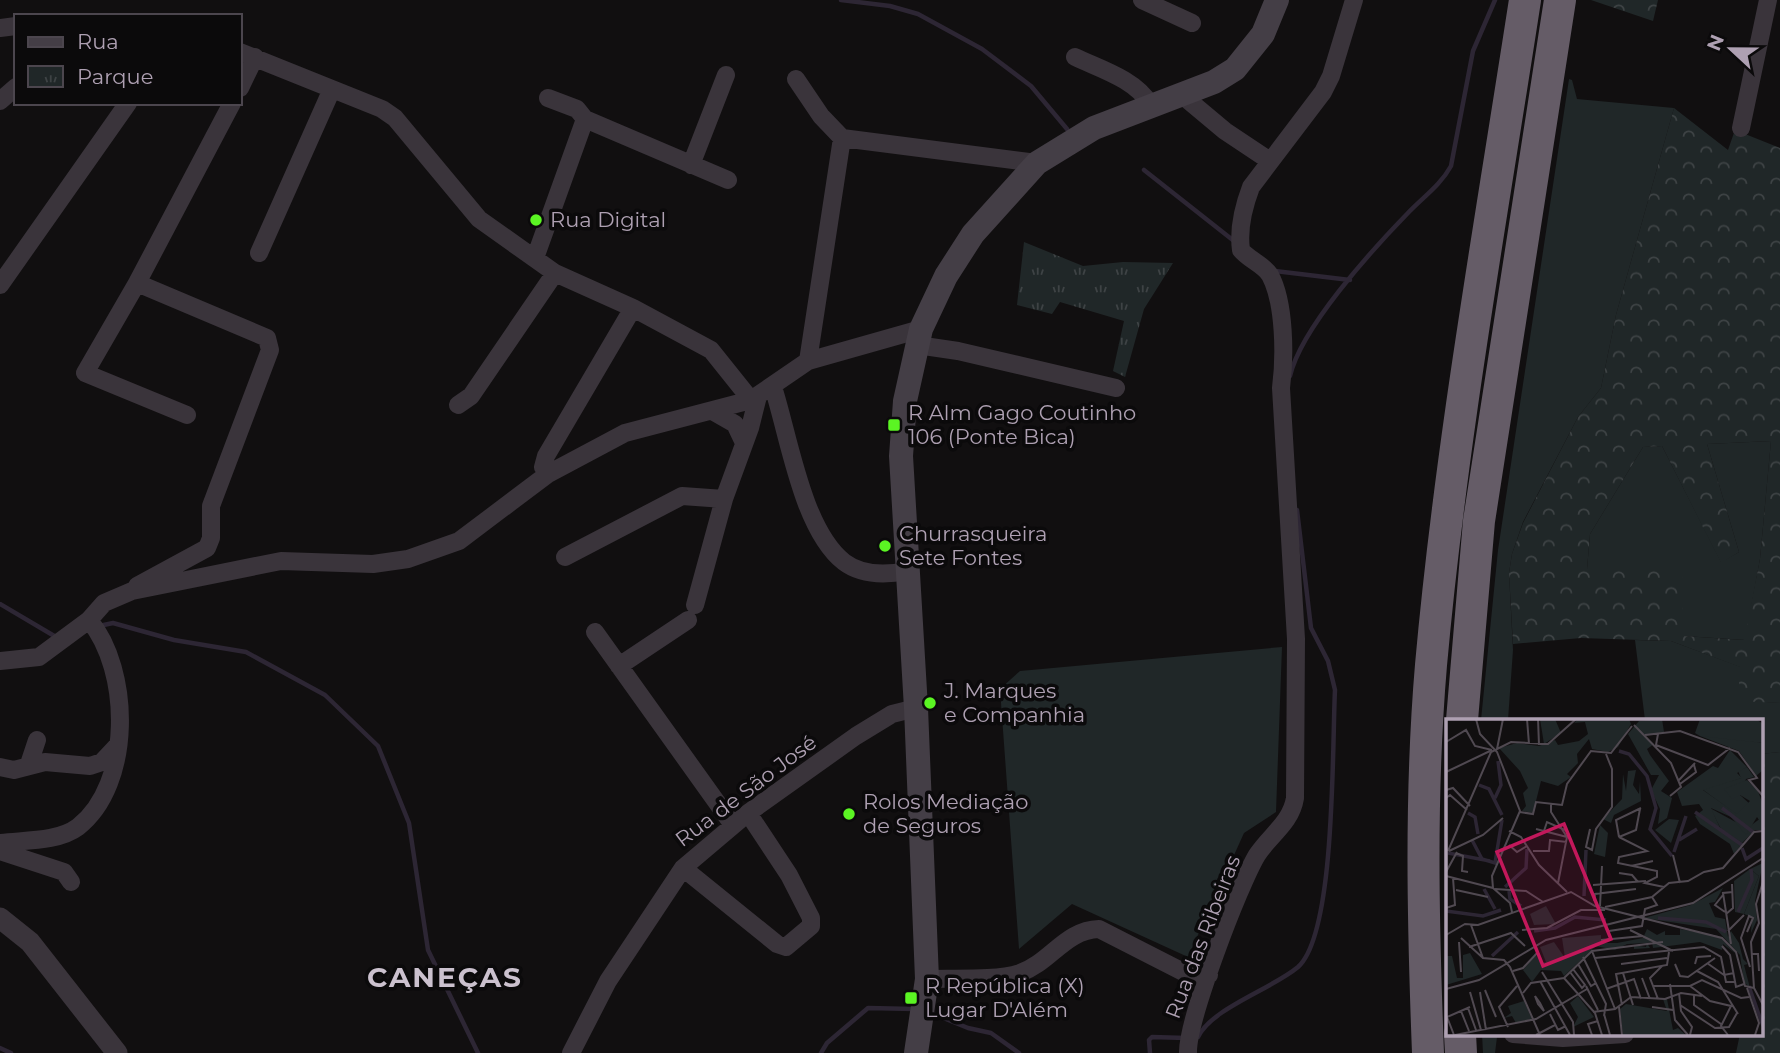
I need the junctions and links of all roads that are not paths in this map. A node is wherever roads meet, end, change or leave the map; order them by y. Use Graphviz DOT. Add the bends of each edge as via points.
graph roads {
  1 [pos="1142,0"];
  2 [pos="1277,0"];
  3 [pos="1354,0"];
  4 [pos="1525,0"];
  5 [pos="1560,0"];
  6 [pos="1768,0"];
  7 [pos="1192,23"];
  8 [pos="248,55"];
  9 [pos="1075,57"];
  10 [pos="726,75"];
  11 [pos="796,79"];
  12 [pos="242,80"];
  13 [pos="14,89"];
  14 [pos="332,89"];
  15 [pos="1182,95"];
  16 [pos="548,98"];
  17 [pos="0,101"];
  18 [pos="1150,104"];
  19 [pos="127,105"];
  20 [pos="231,105"];
  21 [pos="585,119"];
  22 [pos="1741,128"];
  23 [pos="842,138"];
  24 [pos="1270,161"];
  25 [pos="1037,163"];
  26 [pos="691,165"];
  27 [pos="728,180"];
  28 [pos="259,253"];
  29 [pos="535,258"];
  30 [pos="555,273"];
  31 [pos="137,283"];
  32 [pos="0,285"];
  33 [pos="633,308"];
  34 [pos="919,337"];
  35 [pos="808,361"];
  36 [pos="1116,388"];
  37 [pos="760,395"];
  38 [pos="458,405"];
  39 [pos="714,412"];
  40 [pos="187,415"];
  41 [pos="744,443"];
  42 [pos="548,474"];
  43 [pos="723,499"];
  44 [pos="565,557"];
  45 [pos="907,571"];
  46 [pos="132,591"];
  47 [pos="92,615"];
  48 [pos="595,632"];
  49 [pos="0,661"];
  50 [pos="619,666"];
  51 [pos="916,708"];
  52 [pos="1462,719"];
  53 [pos="37,740"];
  54 [pos="117,746"];
  55 [pos="29,764"];
  56 [pos="0,767"];
  57 [pos="748,813"];
  58 [pos="733,825"];
  59 [pos="0,843"];
  60 [pos="0,851"];
  61 [pos="683,868"];
  62 [pos="71,882"];
  63 [pos="0,918"];
  64 [pos="1209,975"];
  65 [pos="924,1000"];
  66 [pos="1522,1036"];
  67 [pos="1614,1036"];
  68 [pos="1189,1044"];
  69 [pos="1565,1045"];
  70 [pos="117,1053"];
  71 [pos="571,1053"];
  72 [pos="916,1053"];
  73 [pos="1428,1053"];
  1 -- 7 [label="street"];
  2 -- 15 [label="main road" via="1263,34 1235,69"];
  3 -- 24 [label="street" via="1331,76"];
  4 -- 73 [label="highway" via="1447,520 1431,667 1421,861"];
  5 -- 52 [label="highway" via="1479,522"];
  6 -- 22 [label="street"];
  8 -- 12 [label="street"];
  8 -- 14 [label="street"];
  9 -- 18 [label="street" via="1133,85"];
  10 -- 26 [label="street"];
  11 -- 23 [label="street"];
  13 -- 17 [label="street"];
  14 -- 28 [label="street"];
  14 -- 29 [label="street" via="395,118 466,207"];
  15 -- 18 [label="main road"];
  15 -- 24 [label="street"];
  16 -- 21 [label="street" via="577,109"];
  18 -- 25 [label="main road" via="1094,128"];
  19 -- 32 [label="street"];
  20 -- 31 [label="street"];
  21 -- 26 [label="street"];
  21 -- 29 [label="street"];
  23 -- 25 [label="street"];
  23 -- 35 [label="street"];
  24 -- 64 [label="street, Rua das Ribeiras" via="1244,206 1240,243 1270,276 1284,334 1281,388 1296,639 1294,808 1257,855"];
  25 -- 34 [label="main road" via="973,234 946,276"];
  26 -- 27 [label="street"];
  29 -- 30 [label="street"];
  30 -- 33 [label="street"];
  30 -- 38 [label="street" via="471,396"];
  31 -- 40 [label="street" via="85,373"];
  31 -- 46 [label="street" via="267,338 270,344 211,506 207,548 144,580"];
  33 -- 37 [label="street" via="711,350"];
  33 -- 42 [label="street" via="546,456 543,467"];
  34 -- 35 [label="street"];
  34 -- 36 [label="street" via="958,351"];
  34 -- 45 [label="main road" via="905,401 901,456"];
  35 -- 37 [label="street"];
  37 -- 39 [label="street"];
  37 -- 41 [label="street"];
  37 -- 45 [label="street" via="817,526 833,550 860,571"];
  39 -- 41 [label="street" via="735,424"];
  39 -- 42 [label="street" via="625,433"];
  41 -- 43 [label="street"];
  42 -- 46 [label="street" via="459,541 408,559 373,564 281,561"];
  43 -- 44 [label="street" via="682,496"];
  43 -- 50 [label="street" via="692,612"];
  45 -- 51 [label="main road"];
  46 -- 47 [label="street" via="104,603"];
  47 -- 49 [label="street" via="40,657"];
  47 -- 54 [label="street" via="119,691"];
  48 -- 50 [label="street"];
  50 -- 58 [label="street"];
  51 -- 57 [label="street, Rua de São José" via="892,714"];
  51 -- 65 [label="main road"];
  53 -- 55 [label="street"];
  54 -- 55 [label="street" via="102,762 90,766"];
  54 -- 59 [label="street" via="108,783 78,827 55,836"];
  55 -- 56 [label="street" via="14,770"];
  57 -- 58 [label="street, Rua de São José"];
  57 -- 61 [label="street" via="789,875 811,926 786,947 776,944"];
  58 -- 61 [label="street, Rua de São José"];
  60 -- 62 [label="street" via="64,872"];
  61 -- 71 [label="street, Rua de São José" via="608,981"];
  63 -- 70 [label="street" via="30,942"];
  64 -- 65 [label="street" via="1194,977 1099,929 1090,929 1070,935 1045,960 1016,974"];
  64 -- 68 [label="street, Rua das Ribeiras"];
  65 -- 72 [label="main road"];
  66 -- 69 [label="street"];
  67 -- 69 [label="street"];
}
